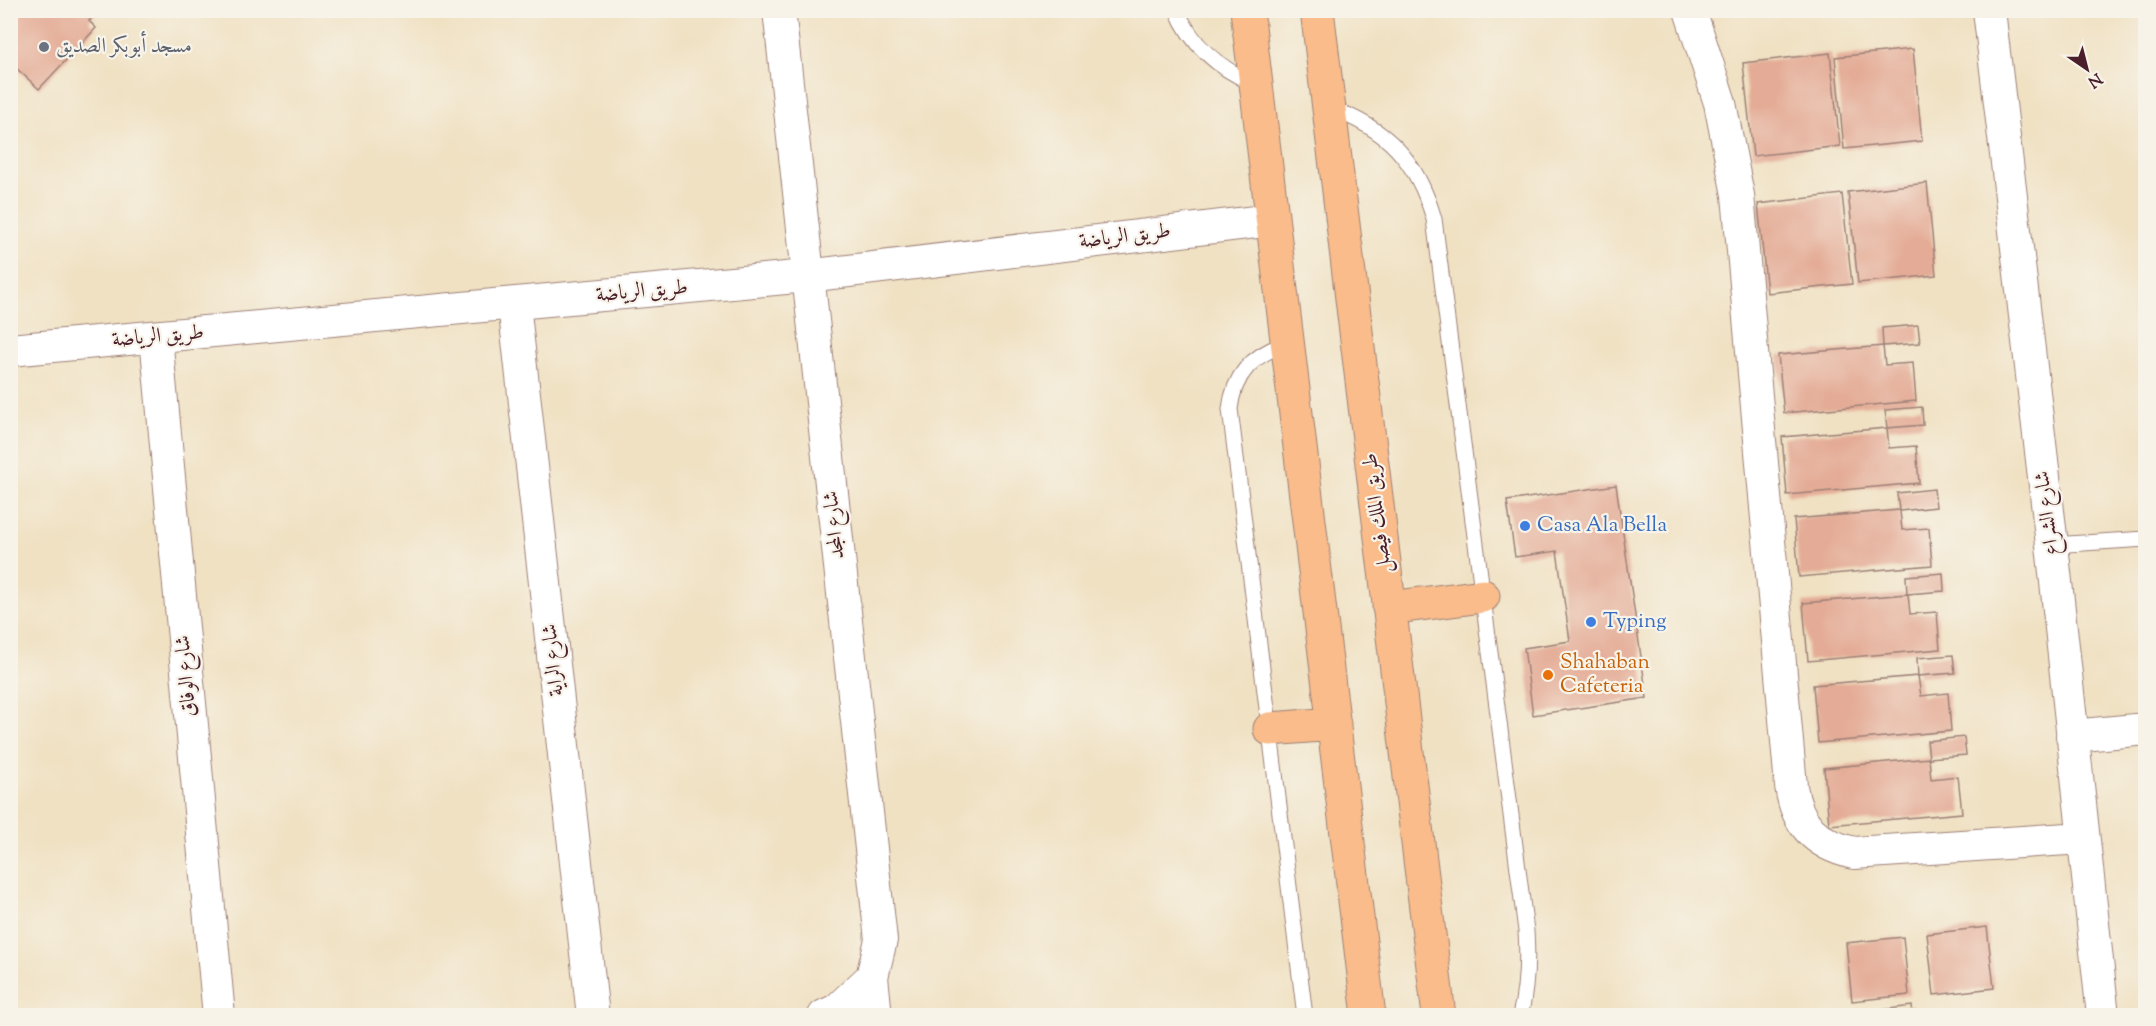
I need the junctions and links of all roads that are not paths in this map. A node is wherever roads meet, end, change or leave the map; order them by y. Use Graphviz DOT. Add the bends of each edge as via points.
graph roads {
  1 [pos="779,10"];
  2 [pos="1177,10"];
  3 [pos="1247,10"];
  4 [pos="1317,10"];
  5 [pos="1690,10"];
  6 [pos="1989,10"];
  7 [pos="1256,84"];
  8 [pos="1329,108"];
  9 [pos="1272,219"];
  10 [pos="807,276"];
  11 [pos="514,304"];
  12 [pos="156,337"];
  13 [pos="1286,344"];
  14 [pos="10,350"];
  15 [pos="2145,539"];
  16 [pos="2052,545"];
  17 [pos="1482,596"];
  18 [pos="1389,608"];
  19 [pos="1334,724"];
  20 [pos="1270,729"];
  21 [pos="2145,729"];
  22 [pos="2072,736"];
  23 [pos="2083,838"];
  24 [pos="872,976"];
  25 [pos="219,1016"];
  26 [pos="593,1016"];
  27 [pos="824,1016"];
  28 [pos="876,1016"];
  29 [pos="1305,1016"];
  30 [pos="1369,1016"];
  31 [pos="1439,1016"];
  32 [pos="1520,1016"];
  33 [pos="2103,1016"];
  1 -- 10 [label="street, شارع المجد"];
  2 -- 7 [label="lane" via="1196,43 1213,61"];
  3 -- 7 [label="main road"];
  4 -- 8 [label="main road, طريق الملك فيصل"];
  5 -- 23 [label="street" via="1720,103 1738,195 1791,786 1799,817 1821,842 1854,854"];
  6 -- 16 [label="street, شارع الشراع"];
  7 -- 9 [label="main road"];
  8 -- 17 [label="lane" via="1351,116 1391,142 1419,178 1428,198 1434,219"];
  8 -- 18 [label="main road, طريق الملك فيصل"];
  9 -- 10 [label="street, طريق الرياضة"];
  9 -- 13 [label="main road"];
  10 -- 11 [label="street, طريق الرياضة"];
  10 -- 24 [label="street, شارع المجد" via="881,940"];
  11 -- 12 [label="street, طريق الرياضة"];
  11 -- 26 [label="street, شارع الراية"];
  12 -- 14 [label="street, طريق الرياضة"];
  12 -- 25 [label="street, شارع الوفاق"];
  13 -- 19 [label="main road"];
  13 -- 20 [label="lane" via="1258,355 1247,366 1238,379 1230,409"];
  15 -- 16 [label="lane"];
  16 -- 22 [label="street, شارع الشراع"];
  17 -- 18 [label="main road"];
  17 -- 32 [label="lane" via="1526,931 1526,990"];
  18 -- 31 [label="main road, طريق الملك فيصل"];
  19 -- 20 [label="main road"];
  19 -- 30 [label="main road"];
  20 -- 29 [label="lane"];
  21 -- 22 [label="street"];
  22 -- 23 [label="street, شارع الشراع"];
  23 -- 33 [label="street, شارع الشراع"];
  24 -- 27 [label="street" via="837,1010"];
  24 -- 28 [label="street"];
}
